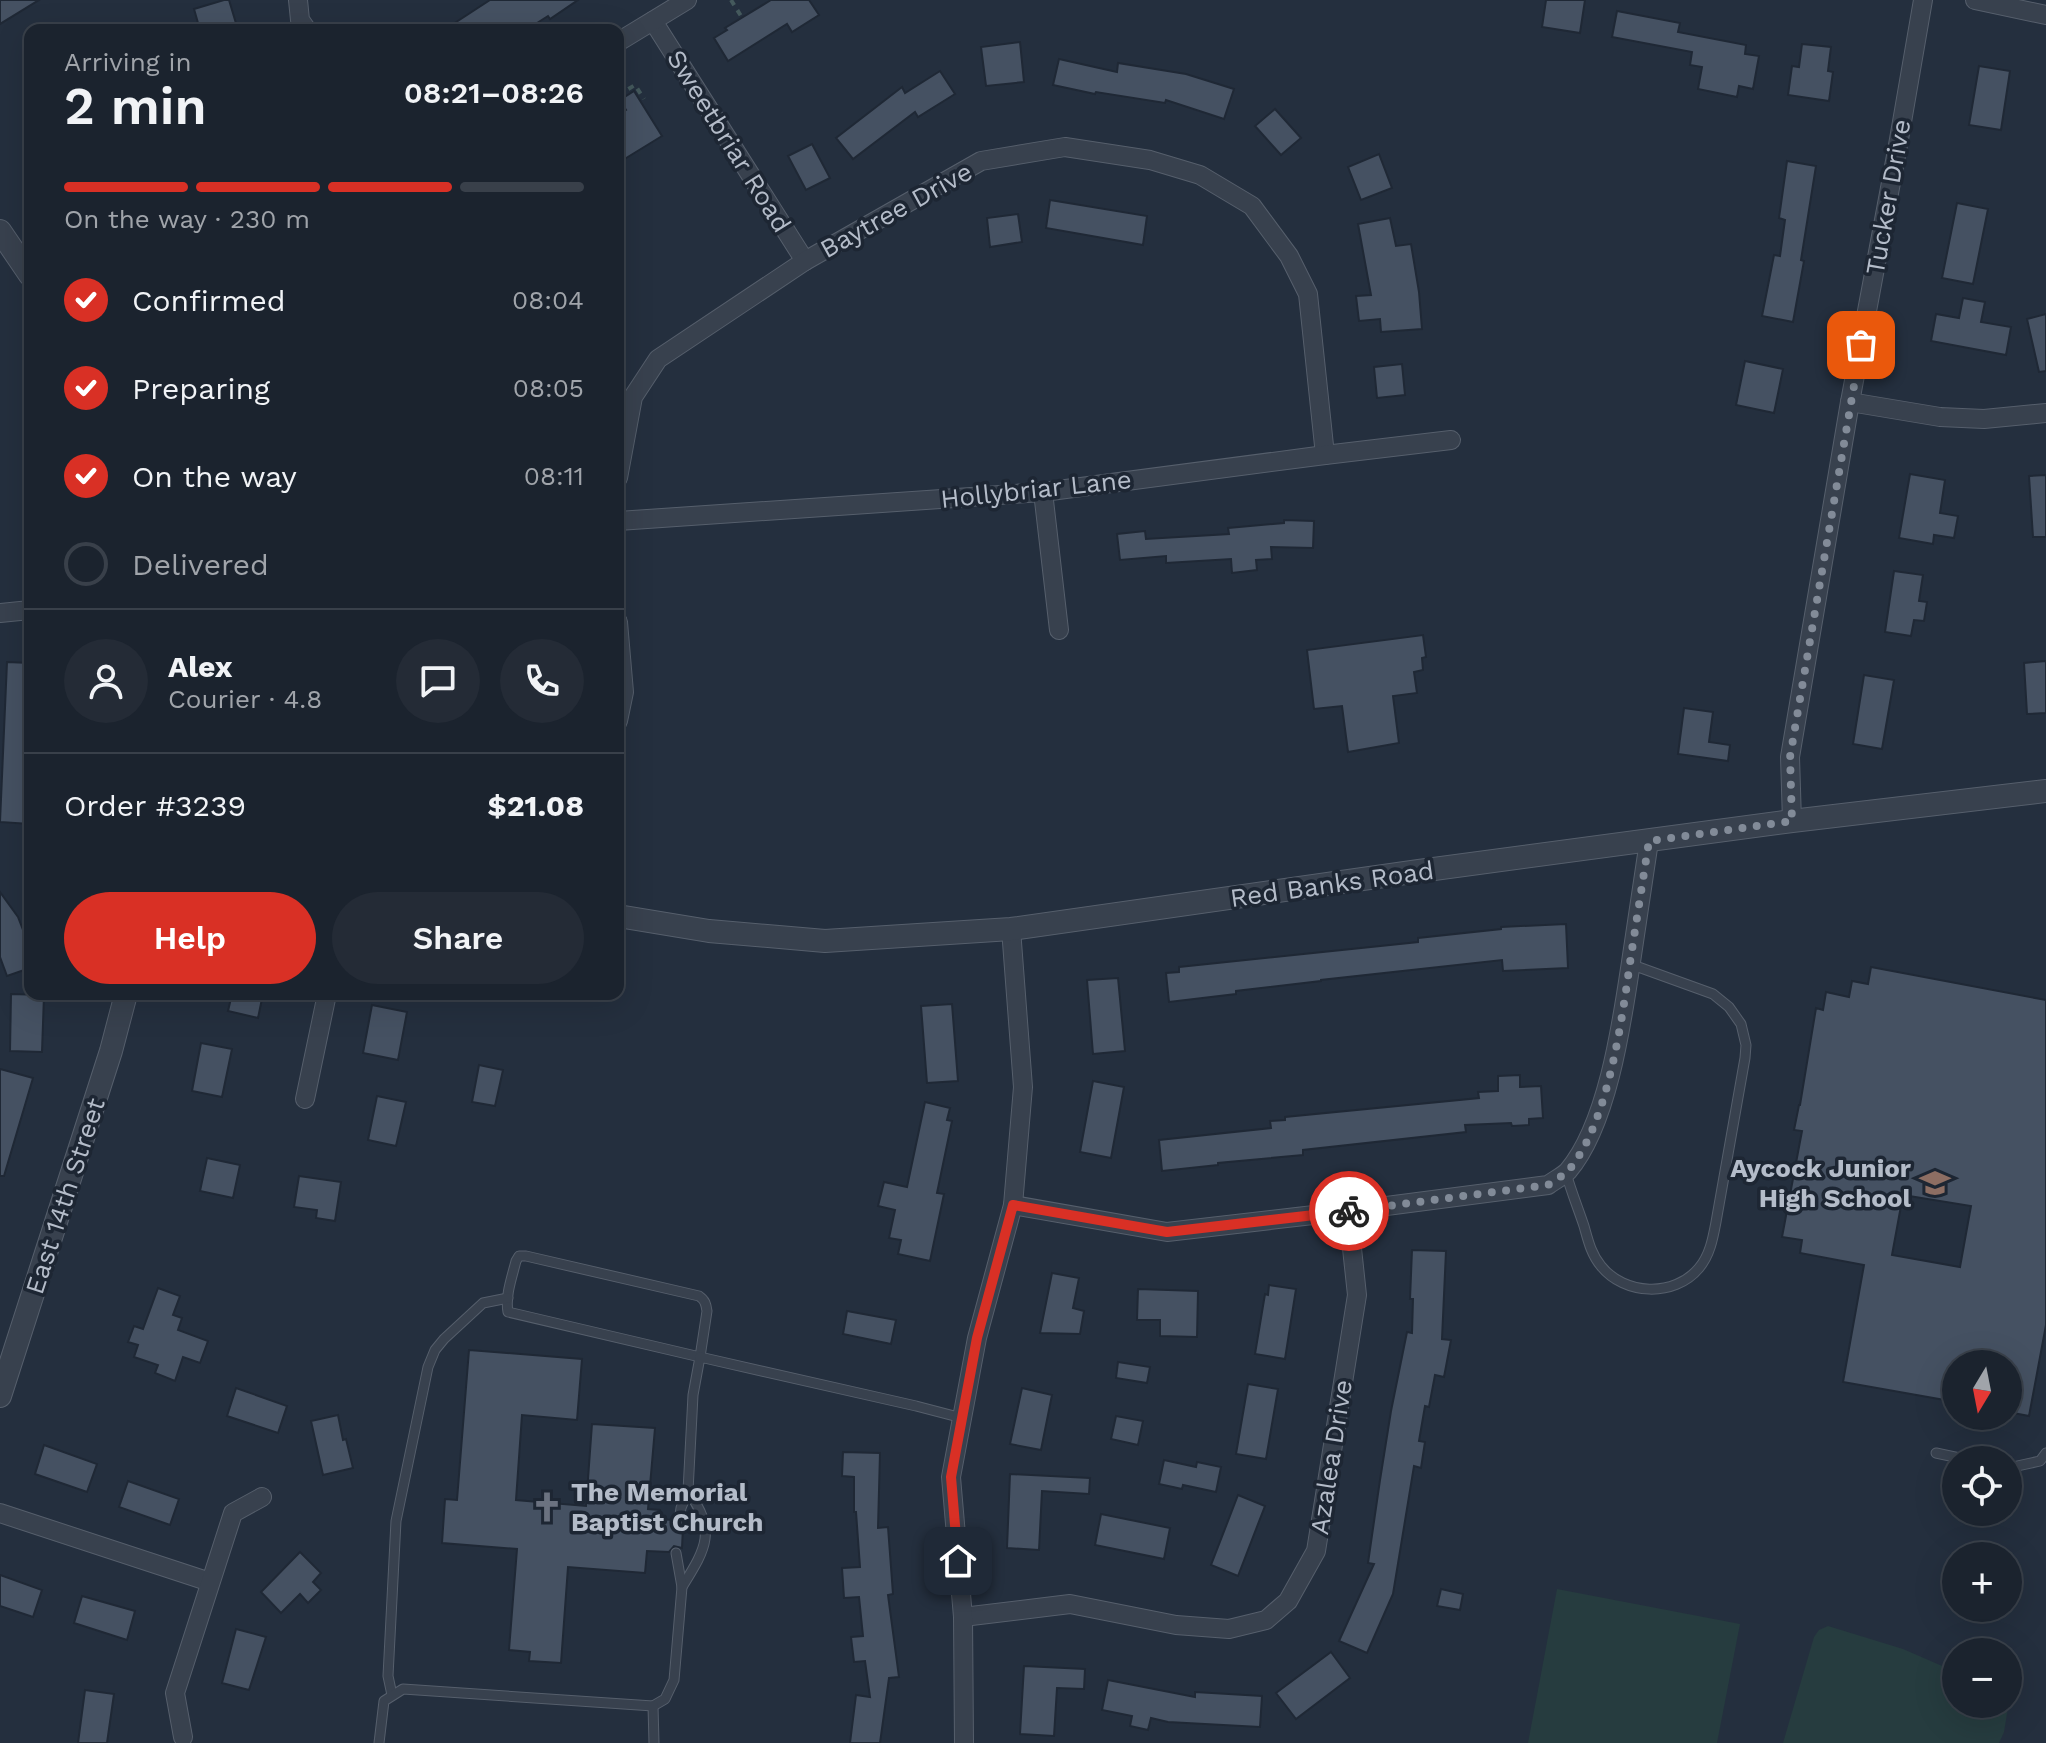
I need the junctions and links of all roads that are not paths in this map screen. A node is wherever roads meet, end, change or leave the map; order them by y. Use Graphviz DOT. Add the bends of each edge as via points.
graph roads {
  1 [pos="298,0"];
  2 [pos="687,0"];
  3 [pos="1923,0"];
  4 [pos="1975,0"];
  5 [pos="2046,15"];
  6 [pos="653,21"];
  7 [pos="303,24"];
  8 [pos="624,38"];
  9 [pos="0,231"];
  10 [pos="805,261"];
  11 [pos="24,266"];
  12 [pos="1850,402"];
  13 [pos="2046,413"];
  14 [pos="1451,440"];
  15 [pos="624,446"];
  16 [pos="1325,455"];
  17 [pos="1043,492"];
  18 [pos="624,521"];
  19 [pos="24,611"];
  20 [pos="0,613"];
  21 [pos="1059,630"];
  22 [pos="2046,791"];
  23 [pos="1792,821"];
  24 [pos="1649,841"];
  25 [pos="624,917"];
  26 [pos="1011,929"];
  27 [pos="1630,964"];
  28 [pos="124,1000"];
  29 [pos="326,1000"];
  30 [pos="305,1099"];
  31 [pos="1566,1173"];
  32 [pos="1013,1205"];
  33 [pos="1348,1211"];
  34 [pos="508,1298"];
  35 [pos="700,1357"];
  36 [pos="0,1396"];
  37 [pos="962,1418"];
  38 [pos="1936,1453"];
  39 [pos="2046,1453"];
  40 [pos="1942,1454"];
  41 [pos="2022,1465"];
  42 [pos="688,1491"];
  43 [pos="262,1497"];
  44 [pos="0,1513"];
  45 [pos="679,1521"];
  46 [pos="676,1553"];
  47 [pos="210,1582"];
  48 [pos="682,1587"];
  49 [pos="963,1617"];
  50 [pos="392,1695"];
  51 [pos="653,1706"];
  52 [pos="183,1737"];
  53 [pos="379,1743"];
  54 [pos="654,1743"];
  55 [pos="964,1743"];
  1 -- 7 [label="street"];
  2 -- 6 [label="street"];
  3 -- 12 [label="street, Tucker Drive"];
  4 -- 5 [label="street"];
  6 -- 8 [label="street"];
  6 -- 10 [label="street, Sweetbriar Road"];
  9 -- 11 [label="street"];
  10 -- 15 [label="street, Baytree Drive" via="658,359 633,397"];
  10 -- 16 [label="street, Baytree Drive" via="981,161 1065,147 1150,160 1200,175 1252,206 1289,256 1308,294"];
  12 -- 13 [label="street" via="1940,417"];
  12 -- 23 [label="street, Tucker Drive" via="1790,757"];
  14 -- 16 [label="street, Hollybriar Lane"];
  16 -- 17 [label="street, Hollybriar Lane"];
  17 -- 18 [label="street, Hollybriar Lane"];
  17 -- 21 [label="street"];
  19 -- 20 [label="street"];
  22 -- 23 [label="street, Red Banks Road"];
  23 -- 24 [label="street, Red Banks Road"];
  24 -- 26 [label="street, Red Banks Road"];
  24 -- 27 [label="street"];
  25 -- 26 [label="street, Red Banks Road" via="825,941"];
  26 -- 32 [label="street" via="1023,1087"];
  27 -- 31 [label="street" via="1602,1103"];
  27 -- 31 [label="lane" via="1713,994 1729,1007 1744,1034 1743,1072 1719,1208 1712,1243 1697,1271 1667,1287 1640,1288 1616,1281 1592,1253"];
  28 -- 36 [label="street, East 14th Street"];
  29 -- 30 [label="street"];
  31 -- 33 [label="street" via="1548,1185"];
  32 -- 33 [label="street" via="1167,1232"];
  32 -- 37 [label="street" via="977,1338"];
  33 -- 49 [label="street, Azalea Drive" via="1357,1295 1316,1551 1288,1601 1266,1620 1229,1629 1176,1625 1070,1604"];
  34 -- 35 [label="lane" via="506,1307 513,1314"];
  34 -- 35 [label="lane" via="519,1256 699,1296 707,1311"];
  34 -- 50 [label="lane" via="483,1303 444,1339 428,1367 396,1521 388,1676"];
  35 -- 37 [label="lane"];
  35 -- 42 [label="lane"];
  37 -- 49 [label="street" via="951,1477"];
  38 -- 40 [label="lane"];
  39 -- 41 [label="lane" via="2040,1461"];
  42 -- 45 [label="lane"];
  42 -- 48 [label="lane" via="703,1517 706,1536"];
  43 -- 47 [label="street" via="233,1513"];
  44 -- 47 [label="street"];
  46 -- 48 [label="lane"];
  47 -- 52 [label="street" via="175,1693"];
  48 -- 51 [label="lane" via="674,1680 665,1699"];
  49 -- 55 [label="street"];
  50 -- 51 [label="lane" via="403,1689"];
  50 -- 53 [label="lane" via="384,1701"];
  51 -- 54 [label="lane"];
}
